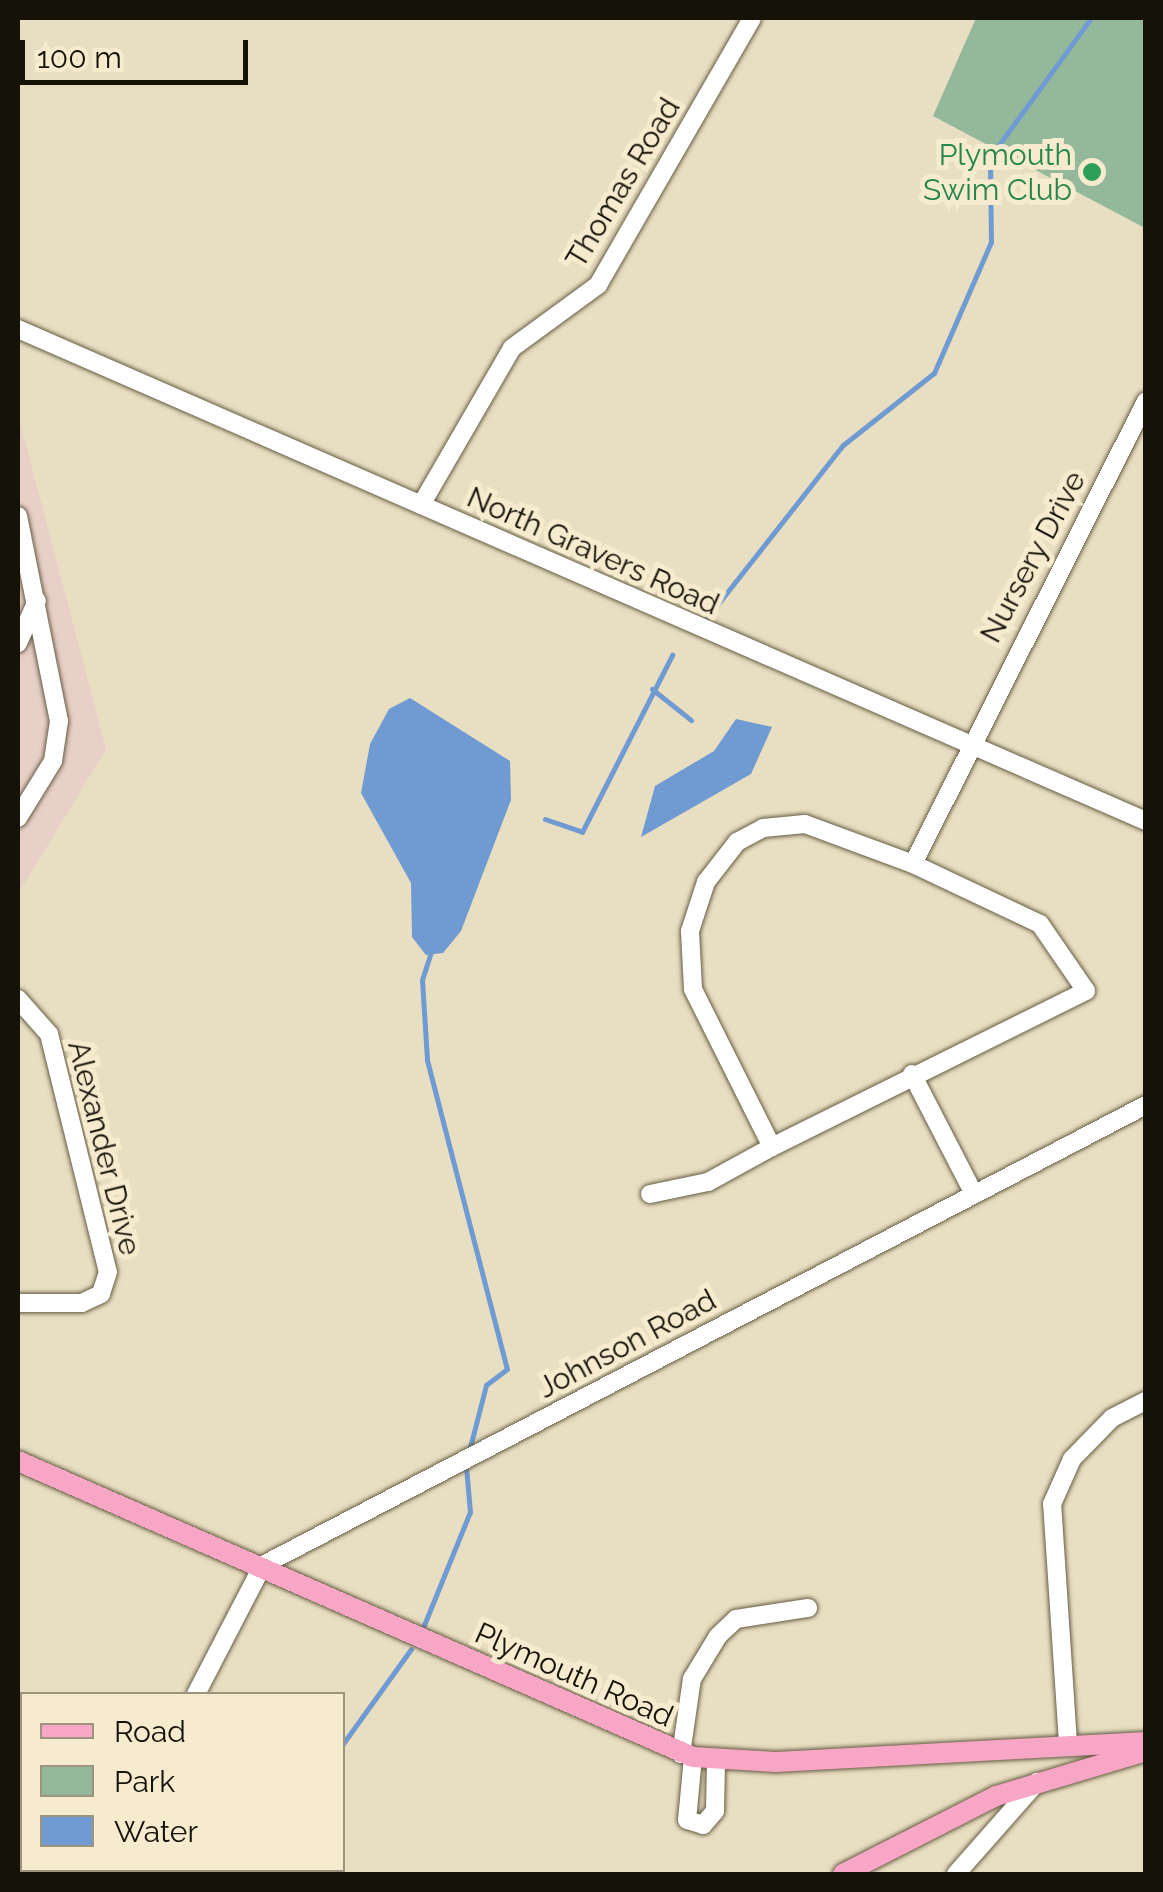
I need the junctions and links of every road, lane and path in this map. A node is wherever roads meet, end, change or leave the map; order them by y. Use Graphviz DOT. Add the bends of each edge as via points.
graph roads {
  1 [pos="752,18"];
  2 [pos="18,329"];
  3 [pos="1146,401"];
  4 [pos="421,505"];
  5 [pos="18,516"];
  6 [pos="38,600"];
  7 [pos="18,643"];
  8 [pos="970,739"];
  9 [pos="18,818"];
  10 [pos="1146,821"];
  11 [pos="913,864"];
  12 [pos="18,1000"];
  13 [pos="912,1074"];
  14 [pos="1146,1105"];
  15 [pos="772,1147"];
  16 [pos="650,1194"];
  17 [pos="974,1194"];
  18 [pos="18,1303"];
  19 [pos="1146,1401"];
  20 [pos="18,1461"];
  21 [pos="263,1565"];
  22 [pos="808,1608"];
  23 [pos="197,1692"];
  24 [pos="1146,1742"];
  25 [pos="1068,1743"];
  26 [pos="1146,1751"];
  27 [pos="687,1755"];
  28 [pos="716,1762"];
  29 [pos="1040,1778"];
  30 [pos="843,1874"];
  31 [pos="956,1874"];
  1 -- 4 [label="street, Thomas Road" via="598,285 512,348"];
  2 -- 4 [label="street, North Gravers Road"];
  3 -- 8 [label="street, Nursery Drive"];
  4 -- 8 [label="street, North Gravers Road" via="860,700"];
  5 -- 6 [label="street"];
  6 -- 7 [label="street"];
  6 -- 9 [label="street" via="59,722 53,761"];
  8 -- 10 [label="street, North Gravers Road"];
  8 -- 11 [label="street, Nursery Drive"];
  11 -- 13 [label="street" via="1040,924 1086,991"];
  11 -- 15 [label="street" via="805,824 777,826 737,842 706,882 690,931 693,989"];
  12 -- 18 [label="street, Alexander Drive" via="50,1034 108,1272 102,1294 82,1303"];
  13 -- 15 [label="street"];
  13 -- 17 [label="street"];
  14 -- 17 [label="street, Johnson Road"];
  15 -- 16 [label="street" via="708,1182"];
  17 -- 21 [label="street, Johnson Road"];
  19 -- 25 [label="street" via="1112,1418 1072,1459 1052,1504"];
  20 -- 21 [label="main road, Plymouth Road"];
  21 -- 23 [label="street"];
  21 -- 27 [label="main road, Plymouth Road"];
  22 -- 27 [label="street" via="736,1619 718,1636 692,1679"];
  24 -- 25 [label="main road, Plymouth Road"];
  25 -- 28 [label="main road, Plymouth Road"];
  26 -- 29 [label="main road"];
  27 -- 28 [label="main road, Plymouth Road"];
  27 -- 28 [label="street" via="687,1820 704,1825 715,1812"];
  29 -- 30 [label="main road" via="938,1820"];
  29 -- 31 [label="street"];
}
